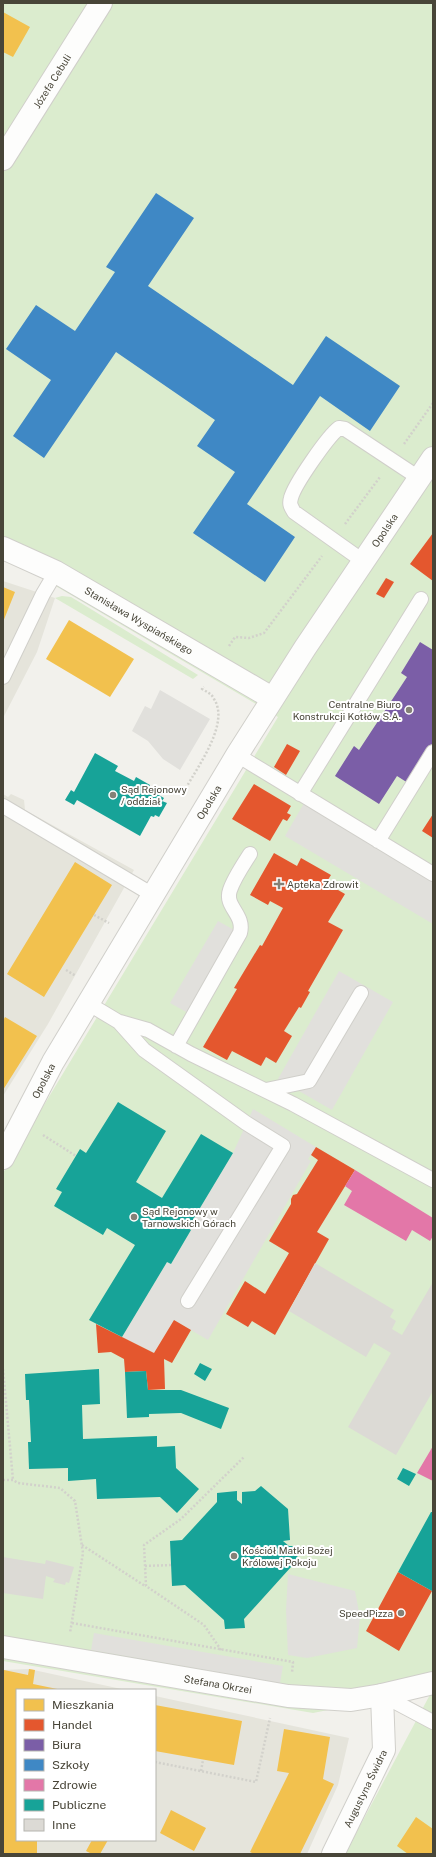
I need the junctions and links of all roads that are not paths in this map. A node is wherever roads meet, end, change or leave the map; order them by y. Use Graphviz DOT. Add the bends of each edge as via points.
graph roads {
  1 [pos="101,3"];
  2 [pos="3,159"];
  3 [pos="433,458"];
  4 [pos="419,478"];
  5 [pos="3,548"];
  6 [pos="363,561"];
  7 [pos="56,572"];
  8 [pos="421,599"];
  9 [pos="3,677"];
  10 [pos="272,698"];
  11 [pos="433,752"];
  12 [pos="237,756"];
  13 [pos="300,794"];
  14 [pos="3,806"];
  15 [pos="378,841"];
  16 [pos="250,854"];
  17 [pos="433,874"];
  18 [pos="153,895"];
  19 [pos="361,993"];
  20 [pos="89,1004"];
  21 [pos="119,1022"];
  22 [pos="176,1046"];
  23 [pos="266,1090"];
  24 [pos="3,1158"];
  25 [pos="433,1180"];
  26 [pos="188,1301"];
  27 [pos="3,1647"];
  28 [pos="433,1683"];
  29 [pos="382,1695"];
  30 [pos="433,1722"];
  31 [pos="333,1854"];
  1 -- 2 [label="street, Józefa Cebuli"];
  3 -- 4 [label="street, Opolska"];
  4 -- 6 [label="street, Opolska"];
  4 -- 6 [label="lane" via="345,429 339,428 330,436 293,492 290,503 294,512"];
  5 -- 7 [label="street, Stanisława Wyspiańskiego"];
  6 -- 10 [label="street, Opolska"];
  7 -- 9 [label="lane"];
  7 -- 10 [label="street, Stanisława Wyspiańskiego"];
  8 -- 13 [label="lane"];
  10 -- 12 [label="street, Opolska"];
  11 -- 15 [label="lane"];
  12 -- 13 [label="lane"];
  12 -- 18 [label="street, Opolska"];
  13 -- 15 [label="lane"];
  14 -- 18 [label="lane"];
  15 -- 17 [label="lane"];
  16 -- 22 [label="lane" via="229,890 230,903 241,922 240,933"];
  18 -- 20 [label="street, Opolska"];
  19 -- 23 [label="lane" via="309,1081"];
  20 -- 21 [label="lane"];
  20 -- 24 [label="street, Opolska" via="53,1062"];
  21 -- 22 [label="lane" via="148,1030"];
  21 -- 26 [label="lane" via="144,1050 246,1123 284,1146"];
  22 -- 23 [label="lane"];
  23 -- 25 [label="lane"];
  27 -- 29 [label="street, Stefana Okrzei" via="288,1696 351,1700"];
  28 -- 29 [label="street, Stefana Okrzei"];
  29 -- 30 [label="lane"];
  29 -- 31 [label="street, Augustyna Świdra" via="384,1750"];
}
